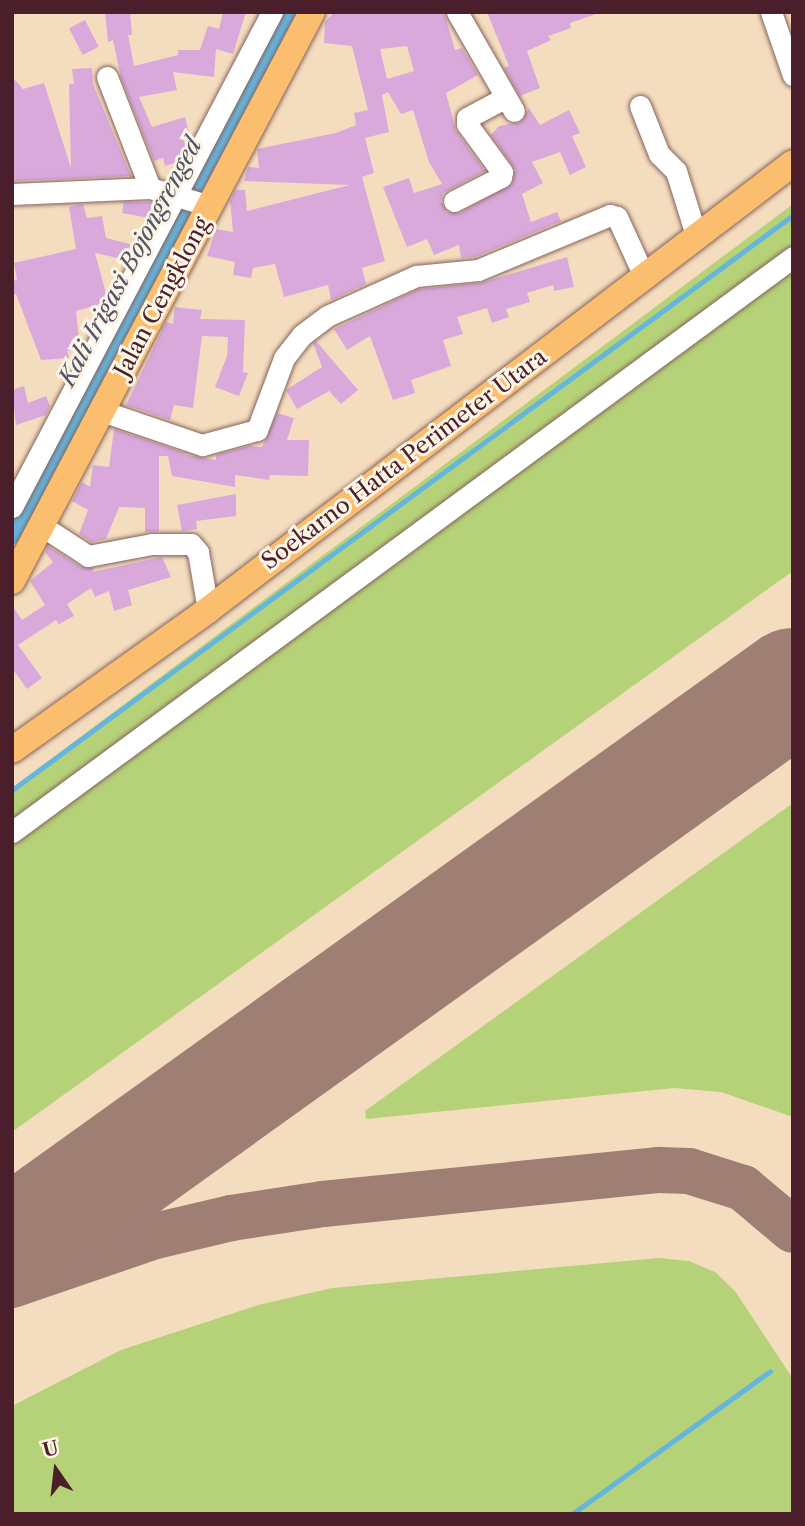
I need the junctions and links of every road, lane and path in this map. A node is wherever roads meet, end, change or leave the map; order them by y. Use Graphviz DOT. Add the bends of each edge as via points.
graph roads {
  1 [pos="272,12"];
  2 [pos="312,12"];
  3 [pos="457,12"];
  4 [pos="771,12"];
  5 [pos="793,75"];
  6 [pos="107,77"];
  7 [pos="640,106"];
  8 [pos="793,163"];
  9 [pos="150,188"];
  10 [pos="179,193"];
  11 [pos="12,194"];
  12 [pos="454,201"];
  13 [pos="206,205"];
  14 [pos="697,238"];
  15 [pos="793,257"];
  16 [pos="644,276"];
  17 [pos="102,411"];
  18 [pos="12,507"];
  19 [pos="42,526"];
  20 [pos="12,581"];
  21 [pos="208,610"];
  22 [pos="12,750"];
  23 [pos="12,832"];
  1 -- 10 [label="street"];
  2 -- 13 [label="main road, Jalan Cengklong"];
  3 -- 12 [label="street" via="510,104 467,118 502,172 501,177"];
  4 -- 5 [label="street"];
  6 -- 9 [label="street"];
  7 -- 14 [label="street" via="659,154 676,171"];
  8 -- 14 [label="main road, Soekarno Hatta Perimeter Utara"];
  9 -- 10 [label="street"];
  9 -- 11 [label="street"];
  10 -- 13 [label="street"];
  10 -- 18 [label="street"];
  13 -- 17 [label="main road, Jalan Cengklong"];
  14 -- 16 [label="main road, Soekarno Hatta Perimeter Utara"];
  15 -- 23 [label="street"];
  16 -- 17 [label="street" via="617,217 610,215 478,270 435,270 416,276 327,316 284,358 257,430 202,445"];
  16 -- 21 [label="main road, Soekarno Hatta Perimeter Utara"];
  17 -- 19 [label="main road, Jalan Cengklong"];
  19 -- 20 [label="main road, Jalan Cengklong"];
  19 -- 21 [label="street" via="88,556 152,544 191,544 198,552"];
  21 -- 22 [label="main road, Soekarno Hatta Perimeter Utara"];
}
